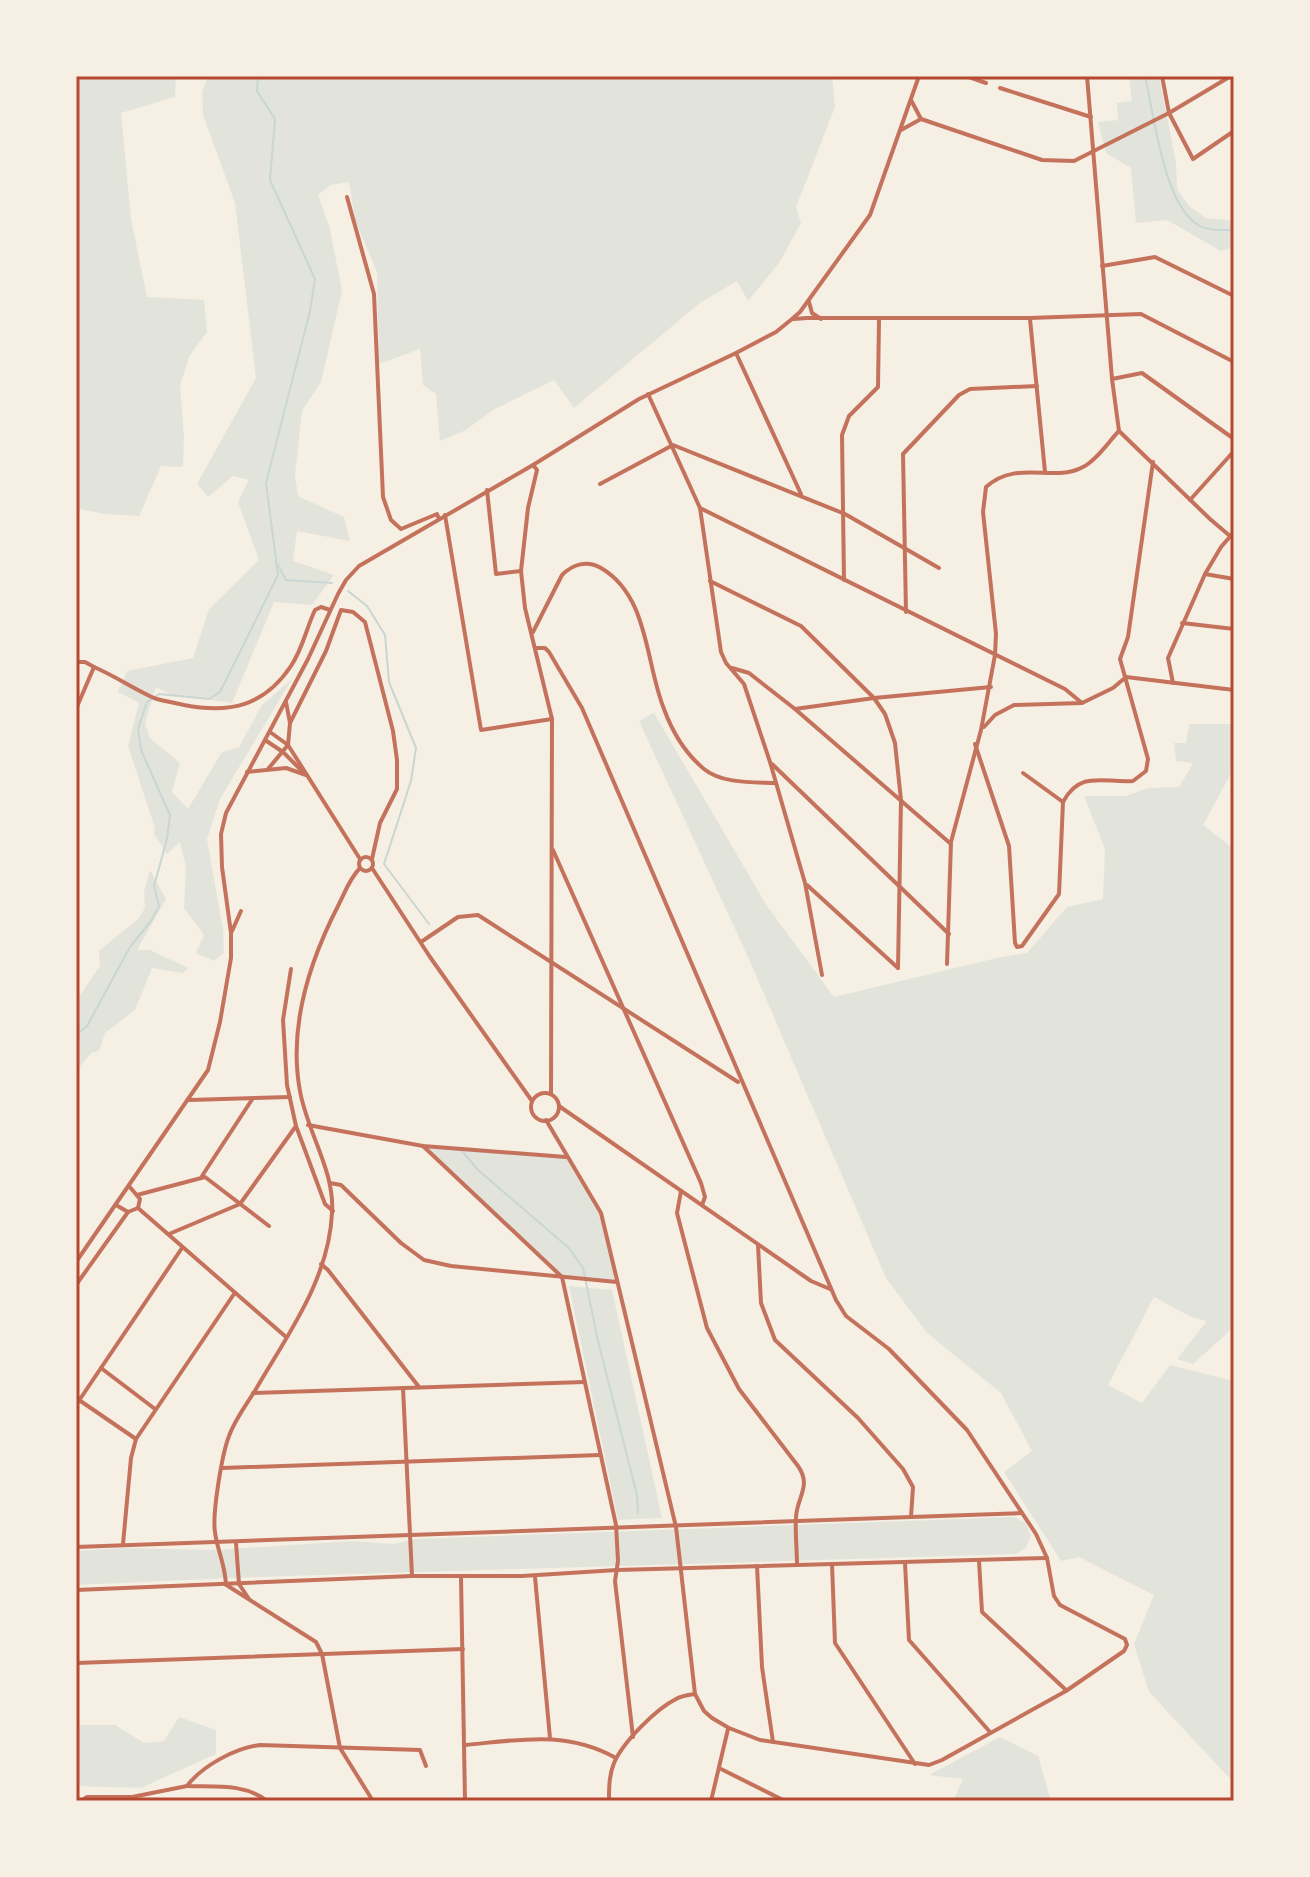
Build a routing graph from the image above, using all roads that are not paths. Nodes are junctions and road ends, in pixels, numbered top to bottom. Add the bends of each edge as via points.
1 (919, 76) edge
2 (966, 76) edge
3 (1087, 76) edge
4 (1162, 76) edge
5 (1231, 76) edge
6 (986, 83) dead end
7 (1000, 88) dead end
8 (911, 100) junction
9 (1169, 113) junction
10 (1091, 117) junction
11 (921, 119) junction
12 (901, 130) junction
13 (1234, 131) edge
14 (1094, 152) junction
15 (347, 197) dead end
16 (1102, 266) junction
17 (1234, 296) edge
18 (809, 300) junction
19 (1107, 316) junction
20 (1030, 318) junction
21 (792, 319) junction
22 (821, 319) junction
23 (879, 320) junction
24 (736, 353) junction
25 (1234, 362) edge
26 (1112, 379) junction
27 (1037, 386) junction
28 (648, 394) junction
29 (1119, 431) junction
30 (1234, 439) edge
31 (673, 445) junction
32 (1234, 451) edge
33 (1153, 462) junction
34 (533, 465) junction
35 (1045, 472) junction
36 (600, 484) dead end
37 (487, 490) junction
38 (802, 496) junction
39 (1190, 500) junction
40 (700, 508) junction
41 (845, 514) junction
42 (445, 515) junction
43 (439, 519) junction
44 (1233, 533) edge
45 (904, 548) junction
46 (939, 568) dead end
47 (521, 571) junction
48 (1205, 574) junction
49 (1234, 579) edge
50 (844, 580) junction
51 (710, 581) junction
52 (330, 610) junction
53 (906, 612) junction
54 (1182, 623) junction
55 (1234, 629) edge
56 (533, 632) junction
57 (537, 648) junction
58 (995, 655) junction
59 (76, 662) edge
60 (94, 667) junction
61 (729, 667) junction
62 (1126, 677) junction
63 (1173, 683) junction
64 (991, 687) junction
65 (1234, 690) edge
66 (874, 698) junction
67 (286, 702) junction
68 (1082, 703) junction
69 (76, 709) edge
70 (795, 709) junction
71 (552, 719) junction
72 (290, 723) junction
73 (981, 730) junction
74 (269, 731) junction
75 (265, 740) junction
76 (975, 744) junction
77 (288, 745) junction
78 (283, 752) junction
79 (770, 762) junction
80 (268, 769) junction
81 (247, 772) junction
82 (1023, 773) dead end
83 (306, 775) junction
84 (775, 783) junction
85 (901, 800) junction
86 (1063, 802) junction
87 (951, 844) junction
88 (552, 847) junction
89 (360, 859) junction
90 (372, 859) junction
91 (360, 868) junction
92 (372, 868) junction
93 (805, 883) junction
94 (898, 887) junction
95 (241, 911) dead end
96 (231, 933) junction
97 (949, 934) junction
98 (421, 942) junction
99 (553, 963) junction
100 (947, 964) dead end
101 (291, 969) dead end
102 (822, 975) dead end
103 (626, 1010) junction
104 (741, 1083) junction
105 (551, 1093) junction
106 (290, 1097) junction
107 (253, 1098) junction
108 (190, 1100) junction
109 (532, 1101) junction
110 (559, 1106) junction
111 (546, 1120) junction
112 (308, 1125) junction
113 (296, 1126) junction
114 (423, 1146) junction
115 (566, 1157) junction
116 (200, 1178) junction
117 (330, 1183) junction
118 (129, 1186) junction
119 (681, 1191) junction
120 (137, 1195) junction
121 (240, 1204) junction
122 (116, 1205) junction
123 (702, 1205) junction
124 (138, 1208) junction
125 (333, 1211) junction
126 (128, 1212) junction
127 (269, 1226) dead end
128 (168, 1234) junction
129 (758, 1245) junction
130 (182, 1247) junction
131 (76, 1262) edge
132 (321, 1264) junction
133 (562, 1277) junction
134 (617, 1283) junction
135 (76, 1285) edge
136 (830, 1289) junction
137 (234, 1294) junction
138 (286, 1337) junction
139 (101, 1368) junction
140 (585, 1382) junction
141 (419, 1387) junction
142 (403, 1388) junction
143 (253, 1393) junction
144 (78, 1402) edge
145 (155, 1409) junction
146 (136, 1439) junction
147 (600, 1455) junction
148 (407, 1462) junction
149 (222, 1468) junction
150 (1022, 1513) junction
151 (911, 1517) junction
152 (796, 1521) junction
153 (676, 1527) junction
154 (615, 1529) junction
155 (411, 1535) junction
156 (218, 1543) junction
157 (236, 1543) junction
158 (123, 1544) junction
159 (76, 1547) edge
160 (1047, 1558) junction
161 (979, 1561) junction
162 (905, 1563) junction
163 (832, 1564) junction
164 (797, 1565) junction
165 (757, 1566) junction
166 (682, 1568) junction
167 (617, 1570) junction
168 (412, 1576) junction
169 (535, 1576) junction
170 (461, 1577) junction
171 (239, 1584) junction
172 (226, 1585) junction
173 (76, 1590) edge
174 (251, 1601) junction
175 (463, 1649) junction
176 (322, 1654) junction
177 (76, 1663) edge
178 (1066, 1691) junction
179 (695, 1694) junction
180 (729, 1728) junction
181 (990, 1732) junction
182 (633, 1737) junction
183 (550, 1738) junction
184 (773, 1742) junction
185 (465, 1745) junction
186 (340, 1748) junction
187 (616, 1758) junction
188 (915, 1764) junction
189 (426, 1766) dead end
190 (721, 1769) junction
191 (187, 1786) junction
192 (81, 1801) edge
193 (267, 1801) edge
194 (373, 1801) edge
195 (465, 1801) edge
196 (609, 1801) edge
197 (711, 1801) edge
198 (785, 1801) edge

1 - 8 street
2 - 6 street
3 - 10 street
4 - 9 street
5 - 9 street
7 - 10 street
8 - 11 street
8 - 12 street
9 - 13 street via 1193,159
9 - 14 street
10 - 14 street
11 - 12 street
11 - 14 street via 1042,160 1074,161
12 - 18 street via 870,215
14 - 16 street
15 - 43 street via 374,294 383,497 391,520 401,529 437,514
16 - 17 street via 1155,257
16 - 19 street
18 - 21 street
18 - 22 street via 811,311
19 - 20 street
19 - 25 street via 1141,314
19 - 26 street
20 - 23 street
20 - 27 street
21 - 22 street
21 - 24 street
22 - 23 street
23 - 41 street via 878,387 849,416 842,435
24 - 28 street
24 - 38 street
26 - 29 street
26 - 30 street via 1142,373
27 - 35 street
27 - 45 street via 970,389 903,454
28 - 31 street
28 - 34 street
29 - 33 street
29 - 35 street via 1084,467
31 - 36 street
31 - 38 street
31 - 40 street
32 - 39 street
33 - 39 street
33 - 62 street via 1128,637 1120,659
34 - 37 street
34 - 47 street via 537,470
35 - 58 street via 1011,473 986,487 983,512
37 - 42 street
37 - 47 street via 496,574
38 - 41 street
39 - 44 street
40 - 50 street
40 - 51 street
41 - 45 street
41 - 50 street
42 - 43 street
42 - 71 street via 481,730
43 - 52 street via 359,566
44 - 48 street
45 - 46 street
45 - 53 street
47 - 56 street
48 - 49 street
48 - 54 street
50 - 53 street
51 - 61 street via 721,652
51 - 66 street via 801,626
52 - 60 street via 315,610 299,652 271,689 225,710 155,698
52 - 67 street
53 - 58 street
54 - 55 street
54 - 63 street via 1168,658
56 - 57 street
56 - 84 street via 568,569 588,563 602,569 635,605 664,710 684,748 707,772 736,781
57 - 71 street
57 - 104 street via 549,652 582,708
58 - 64 street
58 - 68 street via 1065,689
59 - 60 street
60 - 69 street
61 - 70 street via 749,673
61 - 79 street via 744,684
62 - 63 street
62 - 68 street
62 - 86 street via 1148,759 1146,771 1133,781 1087,779
63 - 65 street
64 - 66 street
64 - 73 street
66 - 70 street
66 - 85 street via 895,743
67 - 72 street
67 - 74 street
68 - 73 street via 1014,705
70 - 85 street
71 - 88 street
72 - 77 street
72 - 90 street via 341,610 353,612 365,622 397,760 397,789 380,823
73 - 76 street
74 - 75 street
74 - 77 street
75 - 78 street
75 - 81 street
76 - 86 street via 1009,846 1017,947 1059,894
76 - 87 street
77 - 78 street
77 - 83 street
78 - 80 street
78 - 83 street
79 - 84 street
79 - 94 street
80 - 81 street
80 - 83 street
81 - 96 street via 221,834
82 - 86 street
83 - 89 street
84 - 93 street
85 - 87 street
85 - 94 street
87 - 97 street
88 - 99 street
88 - 103 street
89 - 90 street
89 - 91 street
90 - 92 street
91 - 92 street
91 - 112 street via 331,920 309,977 298,1028 296,1058
92 - 98 street
93 - 94 street via 898,968
93 - 102 street
94 - 97 street
95 - 96 street
96 - 108 street via 213,1057
97 - 100 street
98 - 99 street via 458,917 478,915
98 - 109 street
99 - 103 street
99 - 105 street
101 - 106 street via 283,1020
103 - 104 street
103 - 123 street via 704,1191
104 - 136 street
105 - 109 street
105 - 110 street
106 - 107 street
106 - 113 street
107 - 108 street
107 - 116 street
108 - 118 street
109 - 111 street via 533,1114
110 - 111 street
110 - 119 street
111 - 115 street
112 - 114 street
112 - 117 street
113 - 121 street
113 - 125 street via 325,1204
114 - 115 street
114 - 133 street
115 - 134 street via 601,1213
116 - 120 street
116 - 121 street
117 - 125 street
117 - 133 street via 341,1185 424,1260
118 - 120 street
118 - 122 street
119 - 123 street
119 - 152 street via 677,1213 707,1328 739,1389 803,1473 805,1489
120 - 124 street
121 - 127 street
121 - 128 street
122 - 126 street
122 - 131 street
123 - 129 street
124 - 126 street
124 - 128 street
125 - 132 street
126 - 135 street
128 - 130 street
129 - 136 street
129 - 151 street via 761,1303 775,1340 903,1469 913,1487
130 - 137 street
130 - 139 street
132 - 138 street
132 - 141 street
133 - 134 street
133 - 140 street
134 - 153 street
136 - 150 street via 846,1316 889,1349 967,1430
137 - 138 street
137 - 145 street
138 - 143 street
139 - 144 street
139 - 145 street
140 - 141 street
140 - 147 street
141 - 142 street
142 - 143 street
142 - 148 street
143 - 149 street via 228,1439
144 - 146 street
145 - 146 street
146 - 158 street
147 - 148 street
147 - 154 street
148 - 149 street
148 - 155 street
149 - 156 street via 214,1530
150 - 151 street
150 - 160 street
151 - 152 street
152 - 153 street
152 - 164 street
153 - 154 street
153 - 166 street
154 - 155 street
154 - 167 street
155 - 157 street
155 - 168 street
156 - 157 street
156 - 158 street
156 - 172 street
157 - 171 street
158 - 159 street
160 - 161 street
160 - 178 street via 1060,1605 1125,1639 1127,1645
161 - 162 street
161 - 178 street via 982,1612
162 - 163 street
162 - 181 street via 909,1640
163 - 164 street
163 - 188 street via 835,1643
164 - 165 street
165 - 166 street
165 - 184 street via 762,1667
166 - 167 street
166 - 179 street
167 - 169 street
167 - 182 street
168 - 170 street
168 - 171 street
169 - 170 street
169 - 183 street
170 - 175 street
171 - 172 street
171 - 174 street
172 - 173 street
172 - 174 street
174 - 176 street via 310,1636
175 - 176 street
175 - 185 street
176 - 177 street
176 - 186 street
178 - 181 street
179 - 180 street via 704,1711
179 - 182 street via 676,1699
180 - 184 street
180 - 190 street
181 - 188 street via 942,1760
182 - 187 street
183 - 185 street
183 - 187 street
184 - 188 street
185 - 195 street
186 - 189 street via 420,1750
186 - 191 street via 247,1746 194,1776
186 - 194 street
187 - 196 street
190 - 197 street
190 - 198 street
191 - 192 street
191 - 193 street via 242,1788

